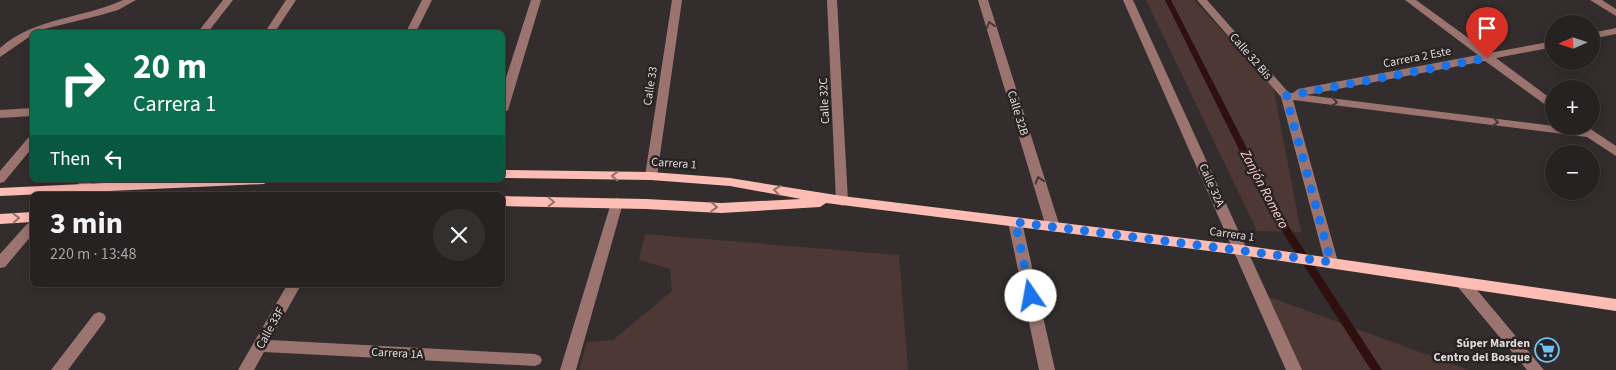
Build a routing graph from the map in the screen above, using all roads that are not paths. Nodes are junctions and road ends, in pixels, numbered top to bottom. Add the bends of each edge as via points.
1 (131, 0) edge
2 (228, 0) edge
3 (291, 0) edge
4 (426, 0) edge
5 (536, 0) edge
6 (677, 0) edge
7 (832, 0) edge
8 (983, 0) edge
9 (1128, 0) edge
10 (1202, 0) edge
11 (1410, 0) edge
12 (1596, 0) edge
13 (1616, 13) edge
14 (34, 30) edge
15 (205, 30) edge
16 (271, 30) edge
17 (412, 30) edge
18 (1616, 31) edge
19 (30, 32) edge
20 (1600, 34) edge
21 (1545, 46) edge
22 (0, 54) edge
23 (1487, 58) junction
24 (1286, 96) junction
25 (505, 100) edge
26 (1545, 100) edge
27 (30, 112) edge
28 (0, 114) edge
29 (1545, 128) edge
30 (1592, 135) edge
31 (30, 144) edge
32 (1616, 152) edge
33 (505, 174) edge
34 (650, 176) junction
35 (0, 179) edge
36 (172, 182) edge
37 (85, 184) edge
38 (0, 192) edge
39 (505, 201) edge
40 (842, 201) junction
41 (617, 203) junction
42 (30, 217) edge
43 (0, 219) edge
44 (1015, 222) junction
45 (1053, 226) junction
46 (30, 229) edge
47 (1243, 250) junction
48 (1329, 262) junction
49 (0, 263) edge
50 (1462, 282) junction
51 (293, 287) edge
52 (1616, 305) edge
53 (99, 318) dead end
54 (260, 346) junction
55 (535, 360) dead end
56 (59, 370) edge
57 (246, 370) edge
58 (568, 370) edge
59 (1047, 370) edge
60 (1294, 370) edge
61 (1536, 370) edge

1 - 14 street via 112,9
2 - 15 street
3 - 16 street
4 - 17 street
5 - 25 street
6 - 34 street, Calle 33
7 - 40 street, Calle 32C
45 -> 8 street, Calle 32B
9 - 47 street, Calle 32A
10 - 24 street, Calle 32 Bis
11 - 23 street
12 - 13 street
18 - 20 street
19 - 22 street
21 - 23 street, Carrera 2 Este
23 - 24 street, Carrera 2 Este
23 - 26 street
24 -> 29 street
24 - 48 street, Calle 32 Bis
27 - 28 street
30 - 32 street
31 - 35 street
34 -> 33 main road, Carrera 1
40 -> 34 main road, Carrera 1 via 730,182
36 - 37 main road
37 - 38 main road
39 -> 41 main road, Carrera 1
41 -> 40 main road, Carrera 1 via 721,208
40 - 44 main road, Carrera 1
41 - 58 street
43 -> 42 main road
44 - 45 main road, Carrera 1
44 - 59 street
45 - 47 main road, Carrera 1
46 - 49 street
47 - 48 main road, Carrera 1
47 - 60 street, Calle 32A
48 - 50 main road, Carrera 1
50 - 52 main road, Carrera 1
50 - 61 street
51 - 54 street, Calle 33F
53 - 56 street
54 - 55 street, Carrera 1A
54 - 57 street, Calle 33F

